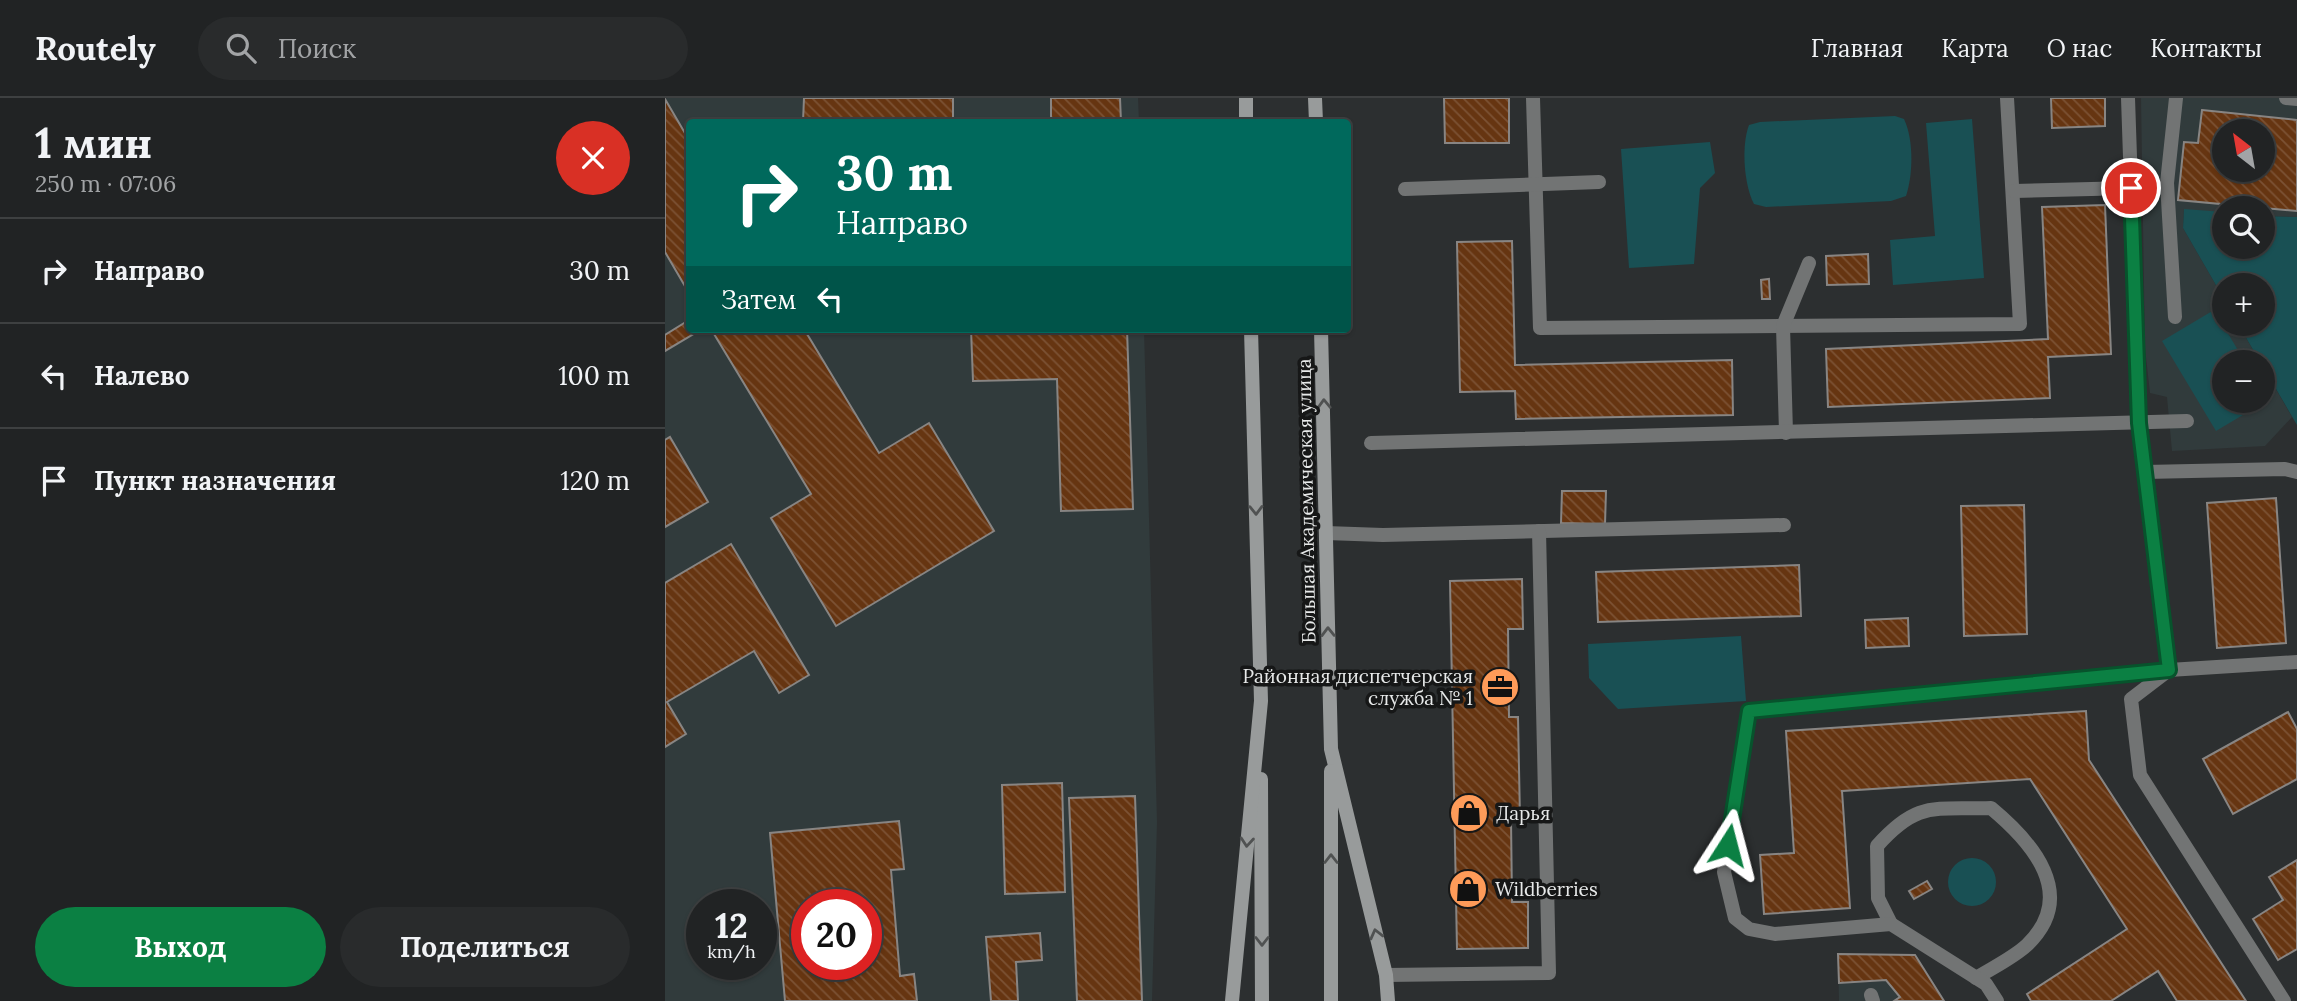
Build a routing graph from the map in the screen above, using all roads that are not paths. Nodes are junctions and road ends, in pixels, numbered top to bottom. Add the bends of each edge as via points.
1 (1245, 98) edge
2 (1315, 98) edge
3 (1533, 98) edge
4 (2007, 98) edge
5 (2128, 98) edge
6 (2176, 98) edge
7 (2286, 98) edge
8 (2297, 99) edge
9 (1246, 119) edge
10 (1316, 119) edge
11 (1599, 182) dead end
12 (1535, 185) junction
13 (2131, 188) junction
14 (1405, 189) dead end
15 (2014, 191) junction
16 (1809, 263) dead end
17 (2175, 317) dead end
18 (1783, 326) junction
19 (1251, 333) edge
20 (1321, 333) edge
21 (2187, 421) dead end
22 (2139, 423) junction
23 (1786, 433) junction
24 (1371, 443) dead end
25 (2145, 472) junction
26 (2297, 472) edge
27 (1784, 524) dead end
28 (1539, 531) junction
29 (1326, 533) junction
30 (2297, 662) edge
31 (2169, 670) junction
32 (1261, 701) junction
33 (1331, 749) junction
34 (1891, 924) junction
35 (1386, 975) junction
36 (1976, 978) junction
37 (1232, 1001) edge
38 (1262, 1001) edge
39 (1331, 1001) edge
40 (1388, 1001) edge
41 (1997, 1001) edge
42 (2284, 1001) edge

1 - 9 main road
2 - 10 main road
3 - 12 lane
4 - 15 lane
5 - 13 lane
6 - 17 lane
7 - 8 lane
11 - 12 lane
12 - 14 lane
12 - 18 lane via 1541,328
13 - 15 lane
13 - 22 lane
15 - 18 lane via 2020,324
16 - 18 lane
18 - 23 lane
19 -> 32 main road
29 -> 20 main road, Большая Академическая улица
21 - 22 lane
22 - 23 lane
22 - 25 lane
23 - 24 lane
25 - 26 lane
25 - 31 lane
27 - 28 lane
28 - 29 lane
28 - 35 lane via 1549,973
33 -> 29 main road, Большая Академическая улица
30 - 31 lane
31 - 34 lane via 1749,711 1724,872 1735,918 1749,929 1775,934
31 - 42 lane via 2131,699 2140,775
32 -> 37 main road
32 -> 38 main road
35 -> 33 main road, Большая Академическая улица
39 -> 33 main road
34 - 36 lane
34 - 36 lane via 1878,898 1877,846 1898,822 1925,809 1991,808 2022,833 2046,868 2049,900 2041,926 2026,945
35 - 40 main road, Большая Академическая улица
36 - 41 lane

